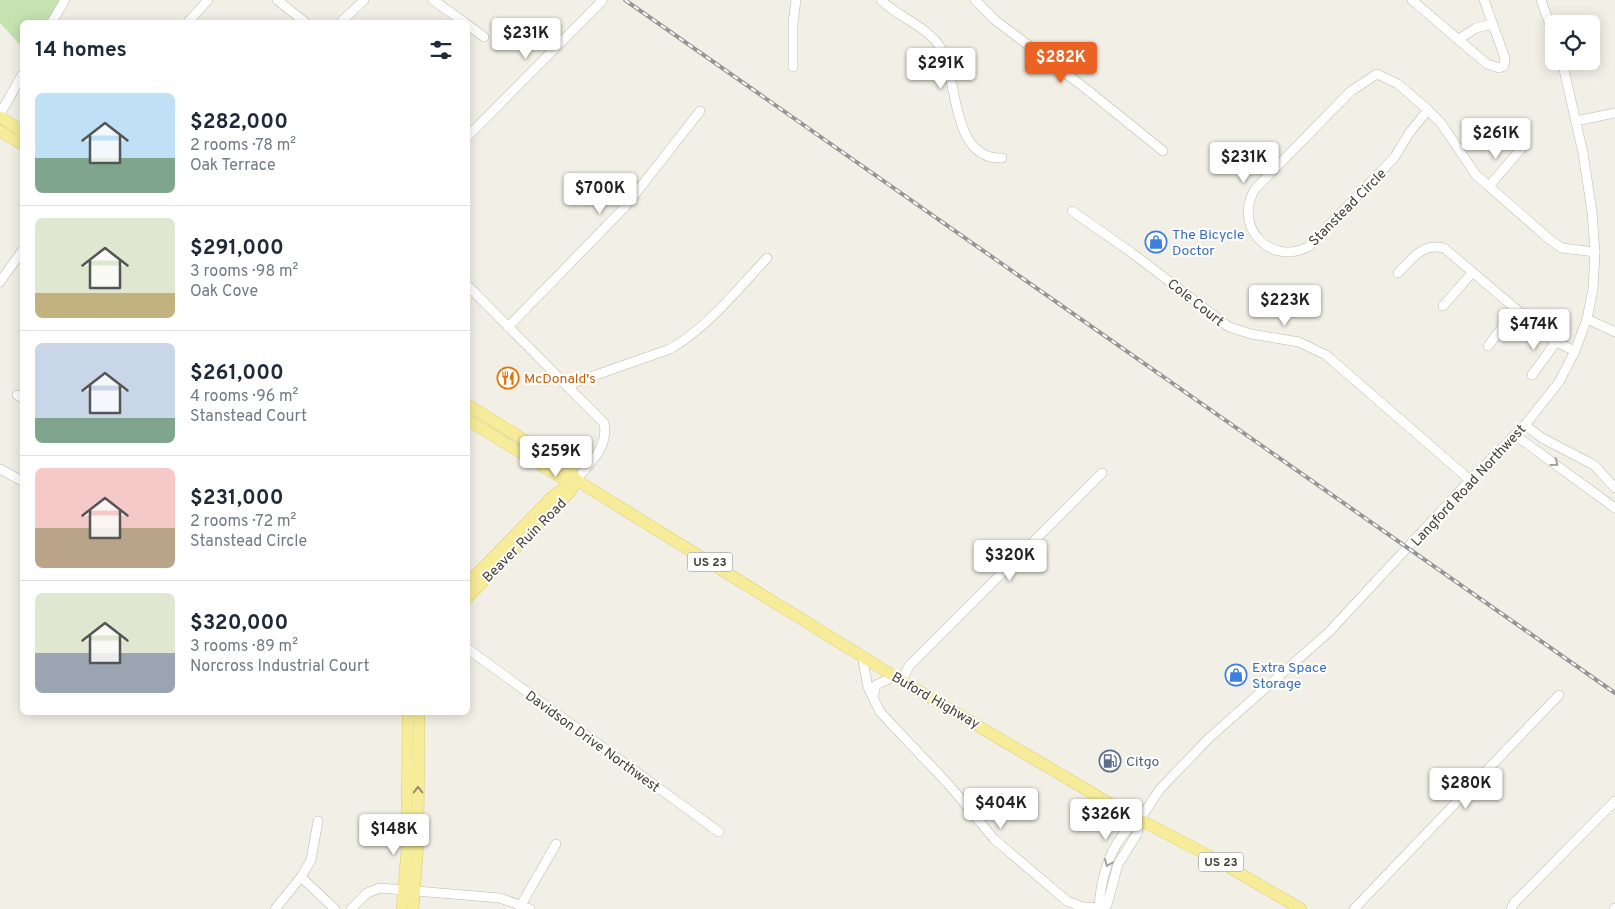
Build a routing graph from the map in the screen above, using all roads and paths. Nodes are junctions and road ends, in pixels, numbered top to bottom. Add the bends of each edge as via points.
1 (64, 0) edge
2 (208, 0) edge
3 (277, 0) edge
4 (364, 0) edge
5 (433, 0) edge
6 (796, 0) edge
7 (881, 0) edge
8 (975, 0) edge
9 (1412, 0) edge
10 (1484, 0) edge
11 (1542, 0) edge
12 (601, 1) edge
13 (1547, 15) edge
14 (54, 19) edge
15 (190, 20) edge
16 (302, 20) edge
17 (343, 20) edge
18 (461, 20) edge
19 (1493, 24) junction
20 (470, 26) edge
21 (484, 36) dead end
22 (1459, 39) junction
23 (793, 67) dead end
24 (1564, 70) edge
25 (20, 79) edge
26 (1428, 110) junction
27 (700, 111) dead end
28 (1615, 113) edge
29 (0, 116) edge
30 (1576, 121) junction
31 (20, 130) edge
32 (0, 131) edge
33 (470, 134) edge
34 (20, 143) edge
35 (1521, 149) dead end
36 (1163, 152) dead end
37 (1002, 158) dead end
38 (1489, 186) junction
39 (1072, 211) dead end
40 (1595, 252) junction
41 (20, 255) edge
42 (766, 258) dead end
43 (1472, 272) junction
44 (1398, 273) dead end
45 (0, 282) edge
46 (470, 288) edge
47 (1443, 306) dead end
48 (1516, 309) junction
49 (1587, 319) junction
50 (508, 326) junction
51 (1615, 332) edge
52 (1556, 342) junction
53 (1488, 346) dead end
54 (1574, 351) junction
55 (1532, 374) dead end
56 (568, 387) junction
57 (470, 406) edge
58 (470, 421) edge
59 (1525, 425) junction
60 (1515, 435) junction
61 (538, 465) junction
62 (0, 469) edge
63 (1102, 473) dead end
64 (20, 480) edge
65 (576, 480) junction
66 (1470, 480) junction
67 (1615, 488) edge
68 (552, 498) junction
69 (1615, 508) edge
70 (470, 580) edge
71 (470, 595) edge
72 (470, 650) edge
73 (862, 656) junction
74 (899, 679) junction
75 (1559, 695) dead end
76 (873, 696) junction
77 (410, 715) edge
78 (1615, 801) edge
79 (1140, 819) junction
80 (318, 821) dead end
81 (719, 832) dead end
82 (556, 844) dead end
83 (301, 877) junction
84 (1101, 883) junction
85 (410, 891) junction
86 (525, 907) edge
87 (1082, 907) junction
88 (275, 909) edge
89 (335, 909) edge
90 (351, 909) edge
91 (402, 909) edge
92 (413, 909) edge
93 (1103, 909) edge
94 (1301, 909) edge
95 (1354, 909) edge
96 (1511, 909) edge

1 - 14 street
2 - 15 street
3 - 16 street
4 - 17 street
5 - 18 street
6 - 23 street
7 - 37 street via 908,17 940,46 949,65 956,110 969,139 982,154
8 - 36 street
9 - 22 street
10 - 19 street
11 - 13 street
12 - 33 street
19 - 22 street via 1476,28
19 - 22 street via 1505,58 1504,66 1498,68 1487,64
20 - 21 street
24 - 30 street, Langford Road Northwest
25 - 29 street
26 - 26 street, Stanstead Circle via 1398,84 1377,74 1356,87 1255,188 1247,209 1248,222 1254,233 1270,249 1284,253 1308,247 1394,158
26 - 38 street, Stanstead Circle via 1441,123 1476,176
27 - 50 street via 625,207
28 - 30 street
29 - 31 main road
30 - 40 street, Langford Road Northwest via 1591,203
32 - 34 main road
35 - 38 street
38 - 40 street, Stanstead Circle via 1562,248
39 - 66 street, Cole Court via 1229,327 1299,342 1326,355
40 - 49 street, Langford Road Northwest
41 - 45 street
42 - 56 street via 712,316 680,343
43 - 44 street via 1444,248 1433,246 1421,250
43 - 47 street
43 - 48 street
46 - 50 street
48 - 52 street
48 - 53 street
49 - 51 street
49 - 54 street, Langford Road Northwest
50 - 56 street
52 - 54 street
52 - 55 street
54 - 59 street, Langford Road Northwest via 1559,382
56 - 65 street via 600,417 606,432 604,444
57 - 65 main road, Buford Highway / US 23 via 568,467
58 - 61 main road, Buford Highway / US 23
59 - 60 street, Langford Road Northwest
59 - 67 street via 1594,466
60 - 66 street, Langford Road Northwest
60 -> 69 street
61 - 65 main road, Buford Highway / US 23 via 563,479
61 - 68 main road via 551,476 555,492
62 - 64 street
63 - 74 street
65 - 68 main road, Beaver Ruin Road
65 - 71 main road, Beaver Ruin Road via 570,492
65 - 73 main road, Buford Highway / US 23
66 - 79 street, Langford Road Northwest via 1329,632 1202,744 1160,789
68 - 70 main road, Beaver Ruin Road
72 - 81 street, Davidson Drive Northwest
73 - 74 main road, Buford Highway / US 23
73 - 76 street via 868,688
74 - 76 street via 876,684
74 - 79 main road, Buford Highway / US 23
75 - 95 street
76 - 87 street via 880,712 950,786 994,839 1060,895
77 - 85 main road via 418,844
78 - 96 street
79 -> 84 street, Langford Road Northwest via 1125,829
79 - 93 street, Langford Road Northwest via 1137,834 1118,864 1107,905
79 - 94 main road, Buford Highway / US 23
80 - 83 street via 311,860
82 - 86 street
83 - 88 street
83 - 89 street
84 - 87 street via 1092,901
84 - 93 street, Langford Road Northwest via 1099,905
85 - 86 street via 500,898
85 - 90 street via 380,888 367,893
85 - 91 main road
85 - 92 main road
87 - 93 street

